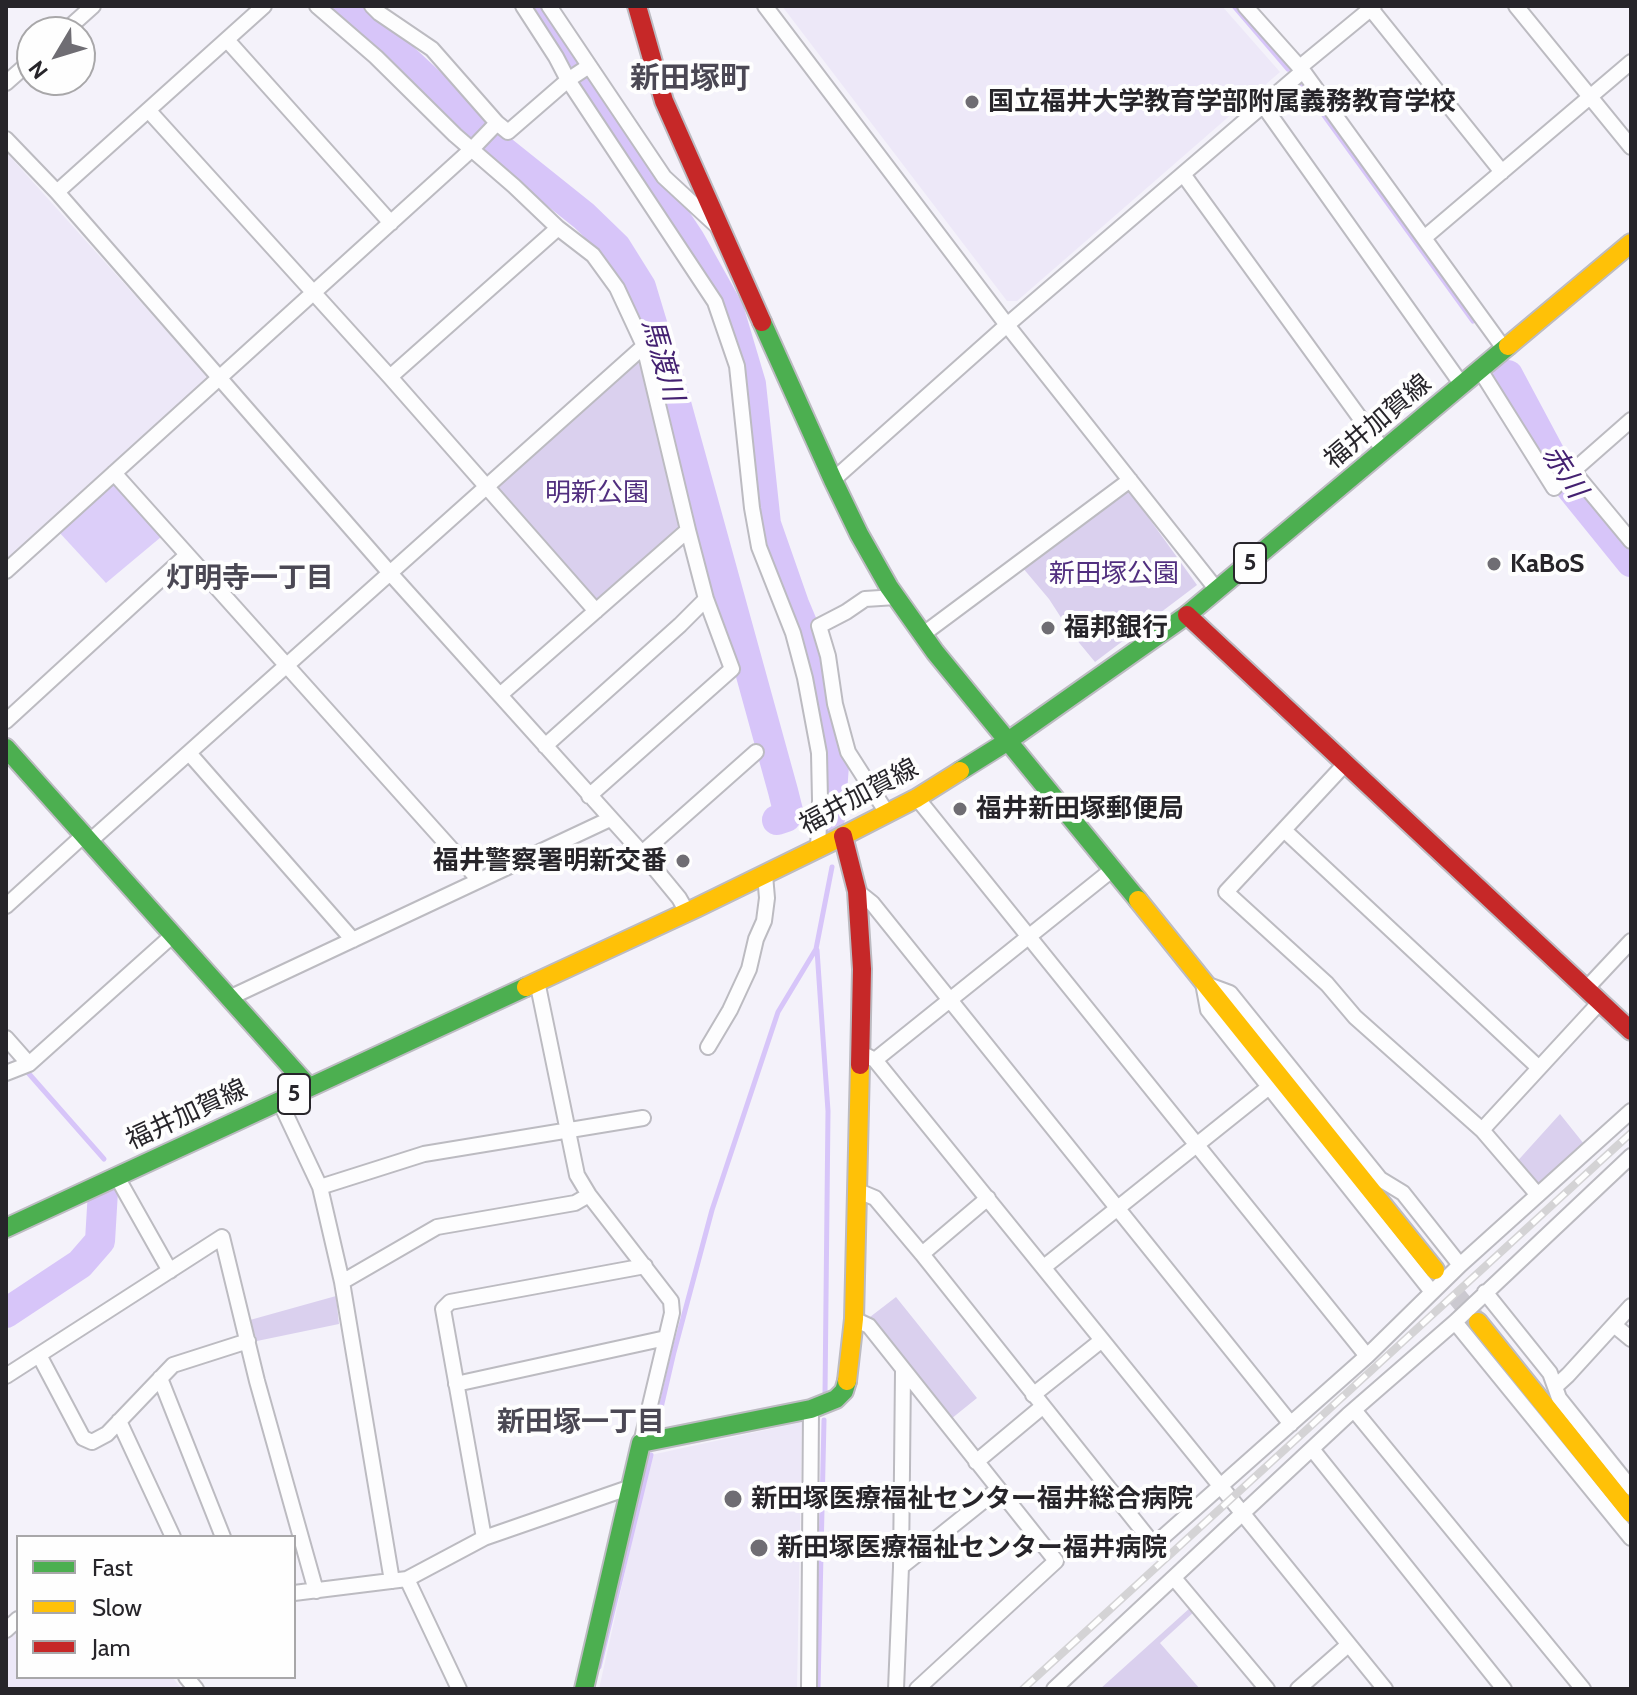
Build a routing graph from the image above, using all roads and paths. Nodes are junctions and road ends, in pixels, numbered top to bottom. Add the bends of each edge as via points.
1 (264, 6) edge
2 (317, 6) edge
3 (372, 6) edge
4 (523, 6) edge
5 (549, 6) edge
6 (637, 6) edge
7 (765, 6) edge
8 (1245, 6) edge
9 (1516, 6) edge
10 (1372, 7) edge
11 (227, 40) junction
12 (1631, 62) edge
13 (589, 66) junction
14 (1302, 69) junction
15 (568, 80) junction
16 (1590, 97) junction
17 (1263, 105) junction
18 (149, 111) junction
19 (497, 123) junction
20 (6, 139) edge
21 (1631, 147) edge
22 (472, 149) junction
23 (1502, 172) junction
24 (1183, 174) junction
25 (57, 192) junction
26 (391, 223) junction
27 (558, 228) junction
28 (721, 229) junction
29 (1424, 238) junction
30 (1631, 243) edge
31 (313, 293) junction
32 (1007, 325) junction
33 (644, 346) junction
34 (1505, 350) junction
35 (1480, 370) junction
36 (390, 377) junction
37 (219, 378) junction
38 (1462, 385) junction
39 (1631, 420) edge
40 (1384, 451) junction
41 (1573, 471) junction
42 (114, 473) junction
43 (833, 480) junction
44 (1130, 480) junction
45 (486, 487) junction
46 (688, 530) junction
47 (1631, 541) edge
48 (187, 555) junction
49 (6, 571) edge
50 (390, 573) junction
51 (1217, 590) junction
52 (896, 597) junction
53 (706, 599) junction
54 (596, 611) junction
55 (1187, 615) junction
56 (922, 635) junction
57 (286, 666) junction
58 (500, 695) junction
59 (6, 721) edge
60 (1008, 741) junction
61 (545, 746) junction
62 (6, 748) edge
63 (756, 752) dead end
64 (189, 753) junction
65 (1345, 764) junction
66 (589, 796) junction
67 (917, 798) junction
68 (887, 813) junction
69 (610, 819) junction
70 (1284, 830) junction
71 (87, 838) junction
72 (830, 842) junction
73 (642, 853) junction
74 (1113, 869) junction
75 (765, 875) junction
76 (479, 880) junction
77 (857, 891) junction
78 (6, 906) edge
79 (681, 915) junction
80 (173, 935) junction
81 (1029, 935) junction
82 (353, 940) junction
83 (1631, 941) edge
84 (537, 981) junction
85 (1203, 983) junction
86 (1593, 996) junction
87 (229, 998) junction
88 (950, 1000) junction
89 (1631, 1031) edge
90 (6, 1038) edge
91 (708, 1047) dead end
92 (868, 1056) junction
93 (29, 1064) junction
94 (1539, 1068) junction
95 (6, 1073) edge
96 (309, 1087) junction
97 (1269, 1087) junction
98 (279, 1100) junction
99 (1631, 1111) edge
100 (643, 1118) dead end
101 (568, 1130) junction
102 (1482, 1130) junction
103 (1197, 1145) junction
104 (1631, 1156) edge
105 (117, 1177) junction
106 (320, 1187) junction
107 (856, 1190) junction
108 (1537, 1194) junction
109 (589, 1195) junction
110 (988, 1198) junction
111 (1117, 1208) junction
112 (6, 1228) edge
113 (922, 1254) junction
114 (1460, 1265) junction
115 (645, 1266) junction
116 (1044, 1267) junction
117 (1435, 1270) tunnel mouth
118 (170, 1271) junction
119 (342, 1282) junction
120 (1432, 1292) junction
121 (1485, 1292) junction
122 (1631, 1306) edge
123 (854, 1319) junction
124 (1455, 1322) junction
125 (1478, 1322) tunnel mouth
126 (1614, 1325) junction
127 (666, 1338) junction
128 (1631, 1339) edge
129 (1102, 1340) junction
130 (248, 1341) junction
131 (39, 1355) junction
132 (1367, 1356) junction
133 (903, 1371) junction
134 (6, 1376) edge
135 (160, 1378) junction
136 (456, 1384) junction
137 (1556, 1386) junction
138 (1038, 1401) junction
139 (811, 1409) junction
140 (1354, 1410) junction
141 (119, 1421) junction
142 (1291, 1424) junction
143 (641, 1443) junction
144 (1312, 1449) junction
145 (976, 1462) junction
146 (1220, 1486) junction
147 (631, 1487) junction
148 (1631, 1488) edge
149 (997, 1490) junction
150 (1631, 1513) edge
151 (1243, 1514) junction
152 (172, 1535) edge
153 (222, 1535) edge
154 (484, 1538) junction
155 (1631, 1538) edge
156 (901, 1567) junction
157 (1174, 1578) junction
158 (400, 1580) junction
159 (316, 1591) junction
160 (296, 1593) edge
161 (1348, 1645) junction
162 (459, 1689) edge
163 (584, 1689) edge
164 (809, 1689) edge
165 (896, 1689) edge
166 (917, 1689) edge
167 (1054, 1689) edge
168 (1267, 1689) edge
169 (1298, 1689) edge
170 (1385, 1689) edge
171 (1504, 1689) edge
172 (1583, 1689) edge

1 - 11 street
2 - 22 street
3 - 19 street via 432,49
4 - 15 street
5 - 13 street
6 - 28 street via 664,101
7 - 32 street
8 - 14 street
9 - 16 street
10 - 14 street
10 - 23 street
11 - 18 street
11 - 26 street
12 - 16 street
13 - 15 street
13 - 28 street via 664,177
14 - 17 street
14 - 29 street
15 - 19 street via 508,132
15 - 72 street via 715,302 737,366 759,547 805,678
16 - 21 street
16 - 23 street
17 - 24 street
17 - 38 street
18 - 25 street
18 - 31 street
19 - 22 street
20 - 25 street
22 - 26 street
22 - 27 street
23 - 29 street
24 - 32 street
24 - 40 street
25 - 37 street
26 - 31 street
27 - 33 street via 607,273
27 - 36 street
28 - 43 street
29 - 34 street
30 - 34 street, 福井加賀線 / 5
31 - 36 street
31 - 37 street
32 - 43 street
32 - 44 street
33 - 45 street
33 - 46 street
34 - 35 street, 福井加賀線 / 5
35 - 38 street, 福井加賀線 / 5
35 - 41 street via 1554,488
36 - 45 street
37 - 42 street
37 - 50 street
38 - 40 street, 福井加賀線 / 5
39 - 41 street
40 - 51 street, 福井加賀線 / 5
41 - 47 street
42 - 48 street
42 - 49 street
43 - 52 street
44 - 51 street
44 - 56 street
45 - 50 street
45 - 54 street
46 - 53 street
46 - 54 street
48 - 57 street
48 - 59 street
50 - 57 street
50 - 58 street
51 - 55 street, 福井加賀線 / 5
52 - 56 street
52 - 68 street via 865,599 819,626 848,752
53 - 61 street
53 - 66 street via 732,669
54 - 58 street
55 - 60 street, 福井加賀線 / 5
55 - 65 street
56 - 60 street
57 - 64 street
57 - 76 street
58 - 61 street
60 - 67 street, 福井加賀線 / 5
60 - 74 street
61 - 66 street
62 - 71 street
63 - 73 street
64 - 71 street
64 - 82 street
65 - 70 street
65 - 86 street
66 - 69 street
67 - 68 street, 福井加賀線 / 5
67 - 81 street
68 - 72 street, 福井加賀線 / 5
69 - 73 street
69 - 76 street
70 - 94 street
70 - 102 street via 1226,892
71 - 78 street
71 - 80 street
72 - 75 street, 福井加賀線 / 5
72 - 77 street
73 - 79 street via 679,898
74 - 81 street
74 - 85 street
75 - 79 street, 福井加賀線 / 5
75 - 91 street via 764,921 749,969
76 - 82 street
77 - 88 street
77 - 92 street
79 - 84 street, 福井加賀線 / 5
80 - 87 street
80 - 93 street
81 - 88 street
81 - 103 street
82 - 87 street
83 - 86 street
84 - 96 street, 福井加賀線 / 5
84 - 101 street
85 - 97 street via 1208,1010
85 - 114 street via 1230,993 1380,1179 1403,1193
85 - 117 street
86 - 89 street
86 - 94 street
87 - 96 street
88 - 92 street
88 - 111 street
90 - 93 street
92 - 107 street
92 - 110 street
93 - 95 street
94 - 102 street
96 - 98 street, 福井加賀線 / 5
97 - 103 street
97 - 120 street
98 - 105 street, 福井加賀線 / 5
98 - 106 street
99 - 108 street
100 - 101 street
101 - 106 street via 424,1154
101 - 109 street via 577,1175
102 - 108 street
103 - 111 street
103 - 132 street
104 - 121 street
105 - 112 street, 福井加賀線 / 5
105 - 118 street
106 - 119 street
107 - 113 street via 875,1198
107 - 123 street
108 - 114 street
109 - 115 street
109 - 119 street via 575,1203 437,1227
110 - 113 street
110 - 116 street
111 - 116 street
111 - 142 street
113 - 138 street
114 - 120 street
115 - 127 street via 671,1301
115 - 136 street via 450,1302 443,1309
116 - 129 street
118 - 130 street via 222,1237
118 - 131 street
119 - 158 street
120 - 132 street
121 - 124 street
121 - 137 street
122 - 126 street
123 - 133 street via 869,1326
123 - 139 street via 844,1391
124 - 140 street
124 - 155 street
125 - 150 street
126 - 128 street
126 - 137 street
127 - 136 street
127 - 143 street
129 - 138 street
129 - 146 street
130 - 135 street via 173,1365
130 - 159 street
131 - 134 street
131 - 141 street via 83,1438 92,1442
132 - 142 street
133 - 145 street
133 - 156 street
135 - 141 street
135 - 153 street
136 - 154 street
137 - 148 street via 1559,1398
138 - 145 street
138 - 146 street via 1154,1545
139 - 143 street
139 - 164 street
140 - 144 street
140 - 172 street
141 - 152 street
142 - 146 street
143 - 147 street
144 - 151 street
144 - 171 street
145 - 149 street
146 - 151 street
147 - 154 street
147 - 163 street
149 - 156 street
149 - 166 street via 1056,1561
151 - 157 street
151 - 161 street
154 - 158 street
156 - 165 street
157 - 167 street
157 - 168 street
158 - 159 street
158 - 162 street
159 - 160 street
161 - 169 street
161 - 170 street

